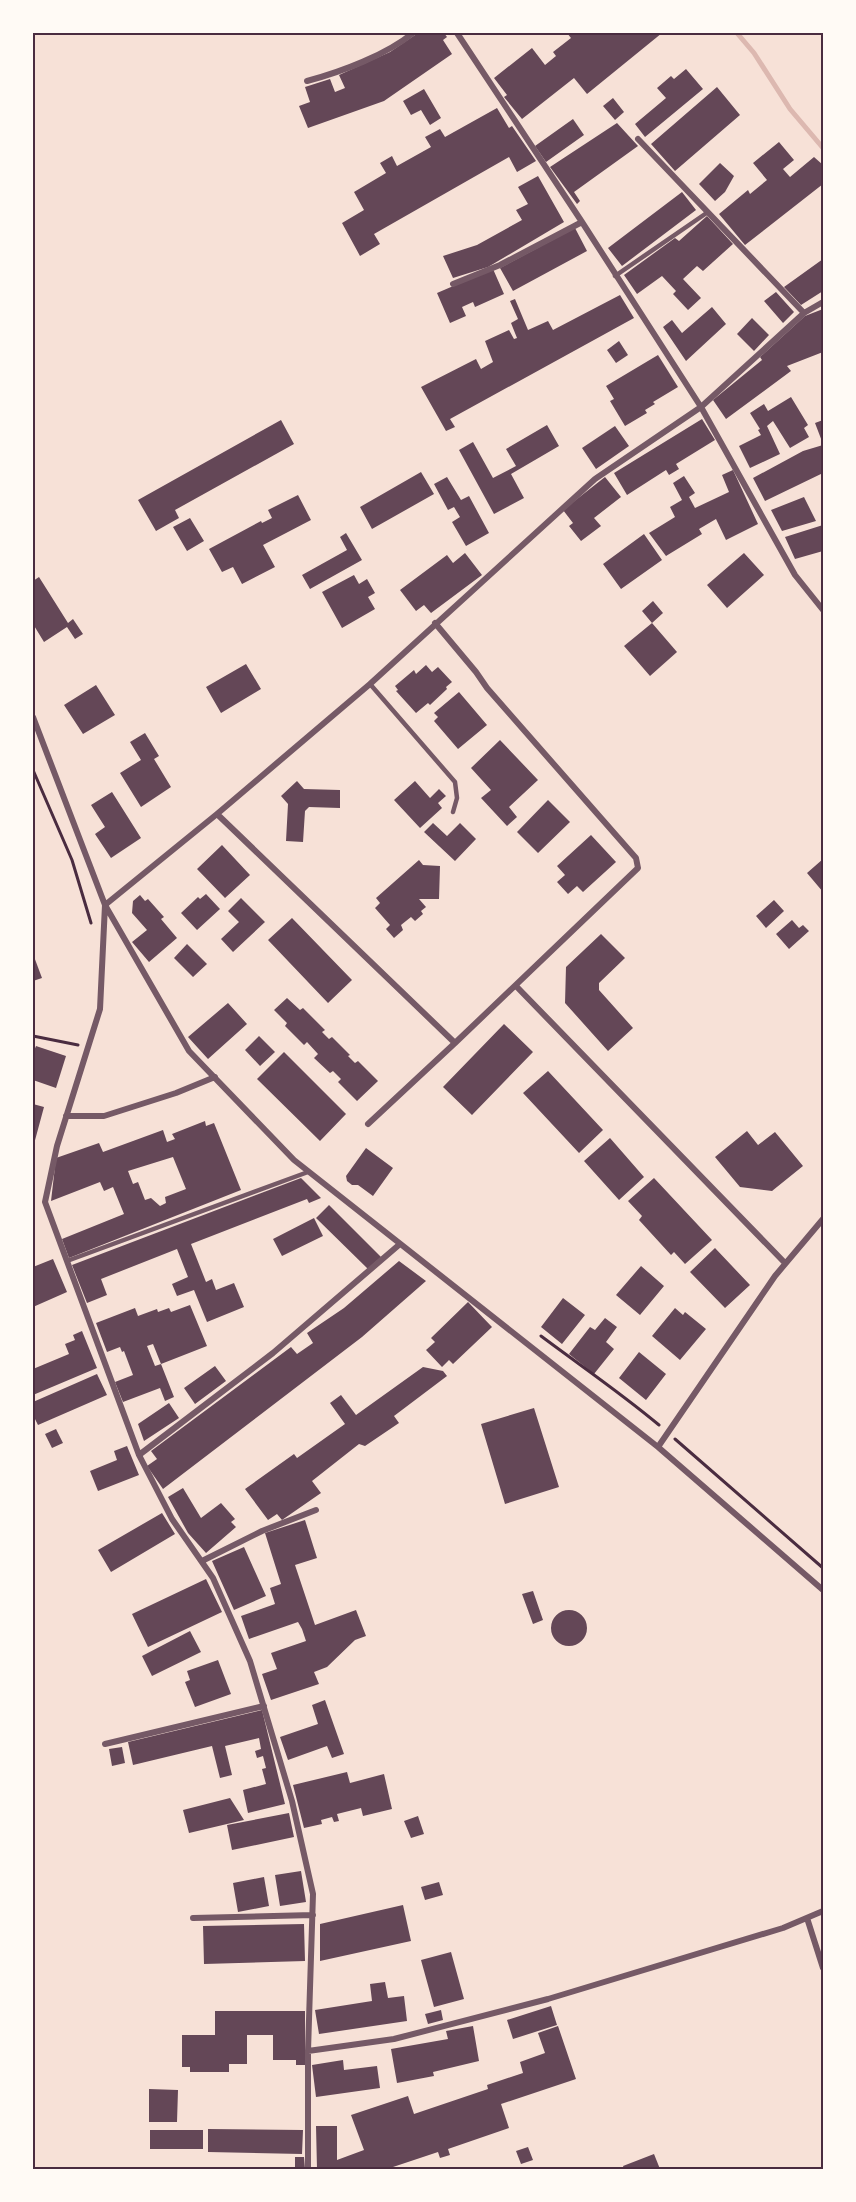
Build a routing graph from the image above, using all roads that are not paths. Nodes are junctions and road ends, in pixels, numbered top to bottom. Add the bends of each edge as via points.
1 (413, 33) edge
2 (458, 33) edge
3 (308, 81) dead end
4 (638, 139) dead end
5 (708, 212) junction
6 (582, 222) junction
7 (615, 276) junction
8 (453, 284) dead end
9 (823, 302) edge
10 (804, 314) junction
11 (701, 407) junction
12 (823, 610) edge
13 (435, 623) junction
14 (370, 684) junction
15 (33, 717) edge
16 (453, 812) dead end
17 (217, 814) junction
18 (105, 905) junction
19 (516, 986) junction
20 (455, 1043) junction
21 (214, 1077) junction
22 (66, 1116) junction
23 (368, 1124) dead end
24 (308, 1172) junction
25 (823, 1219) edge
26 (400, 1244) junction
27 (67, 1261) junction
28 (785, 1263) junction
29 (658, 1447) junction
30 (139, 1455) junction
31 (316, 1510) dead end
32 (202, 1561) junction
33 (823, 1590) edge
34 (264, 1706) junction
35 (105, 1744) dead end
36 (823, 1911) edge
37 (313, 1916) junction
38 (194, 1918) dead end
39 (807, 1918) junction
40 (823, 1968) edge
41 (308, 2051) junction
42 (308, 2169) edge

1 - 3 street via 386,50
2 - 6 street
4 - 5 street
5 - 7 lane
5 - 10 street
6 - 7 street
6 - 8 street via 500,265
7 - 11 street
9 - 10 street
10 - 11 street
11 - 12 street via 795,574
11 - 13 street via 595,479
13 - 14 street
13 - 19 street via 636,858 638,868
14 - 16 lane via 455,782 457,798
14 - 17 street
15 - 18 street
17 - 18 street
17 - 20 street
18 - 21 street via 189,1051
18 - 22 street via 100,1009
19 - 20 street
19 - 28 street
20 - 23 street
21 - 22 street via 104,1116
21 - 24 street
22 - 27 street via 45,1202
24 - 26 street
24 - 27 lane
25 - 28 street
26 - 29 street
26 - 30 street via 273,1353
27 - 30 street
28 - 29 street
29 - 33 street
30 - 32 street via 172,1519
31 - 32 street
32 - 34 street via 250,1661
34 - 35 street
34 - 37 street via 292,1801 313,1894
36 - 39 street
37 - 38 street
37 - 41 street
39 - 40 street
39 - 41 street via 548,1999 394,2039
41 - 42 street

